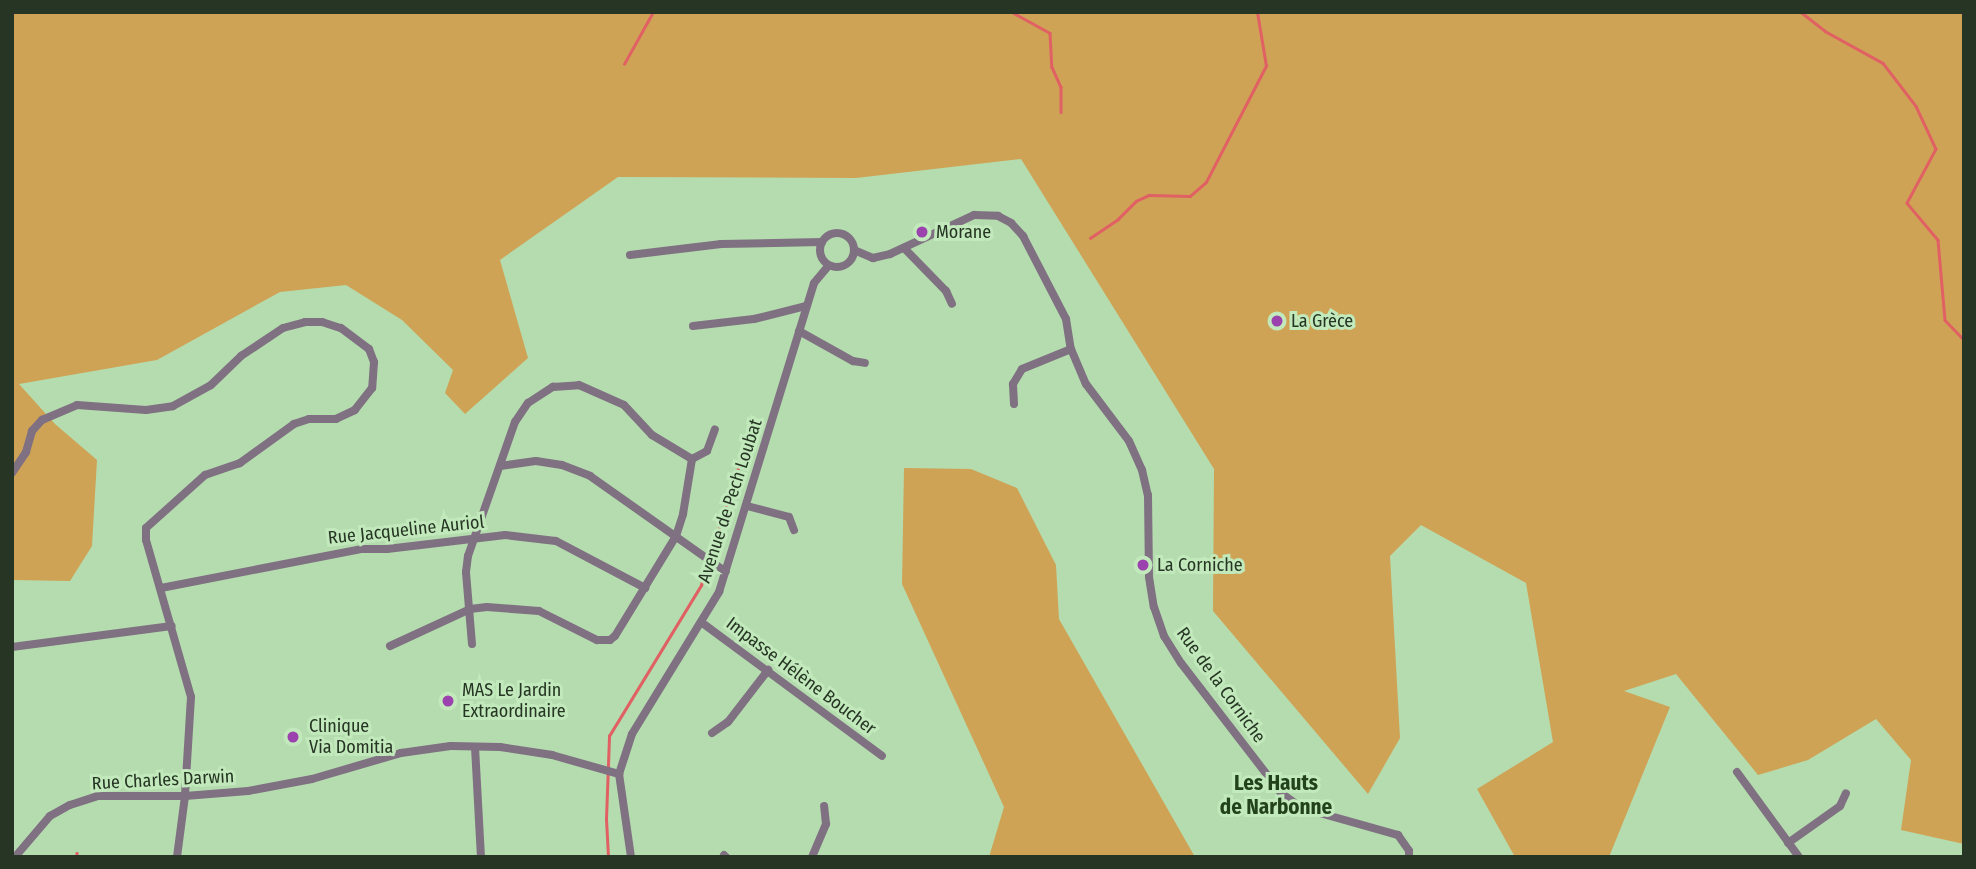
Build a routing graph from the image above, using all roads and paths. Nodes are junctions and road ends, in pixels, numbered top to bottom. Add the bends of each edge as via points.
1 (822, 242) junction
2 (905, 249) junction
3 (854, 250) junction
4 (630, 255) dead end
5 (829, 265) junction
6 (952, 304) dead end
7 (806, 306) junction
8 (693, 326) dead end
9 (799, 331) junction
10 (1071, 349) junction
11 (865, 363) dead end
12 (1014, 404) dead end
13 (715, 429) dead end
14 (692, 459) junction
15 (500, 466) junction
16 (12, 473) edge
17 (747, 506) junction
18 (794, 530) dead end
19 (676, 536) junction
20 (474, 537) junction
21 (726, 572) junction
22 (161, 588) junction
23 (645, 588) junction
24 (470, 609) junction
25 (701, 622) junction
26 (172, 626) junction
27 (472, 644) dead end
28 (390, 646) dead end
29 (12, 647) edge
30 (768, 670) junction
31 (712, 733) dead end
32 (475, 747) junction
33 (882, 756) dead end
34 (1737, 772) dead end
35 (615, 773) junction
36 (1846, 793) dead end
37 (185, 796) junction
38 (824, 806) dead end
39 (1788, 843) junction
40 (15, 857) edge
41 (177, 857) edge
42 (481, 857) edge
43 (631, 857) edge
44 (812, 857) edge
45 (1409, 857) edge
46 (1799, 857) edge

1 - 3 street via 840,233 849,237
1 - 4 street via 721,244
1 - 5 street via 820,252
2 - 3 street, Rue de la Corniche via 873,258
2 - 6 street via 946,291
2 - 10 street, Rue de la Corniche via 974,215 998,216 1011,223 1023,236 1066,319
3 - 5 street via 846,265
5 - 7 street, Avenue de Pech Loubat via 814,283
7 - 8 street via 754,319
7 - 9 street, Avenue de Pech Loubat
9 - 11 street
9 - 17 street, Avenue de Pech Loubat
10 - 12 street via 1022,369 1013,384
10 - 45 street, Rue de la Corniche via 1086,384 1129,442 1142,470 1148,495 1154,607 1164,636 1181,663 1281,793 1302,808 1398,835
13 - 14 street via 707,451
14 - 15 street via 652,435 624,405 579,385 553,387 528,403 515,422
14 - 19 street
15 - 19 street via 536,461 590,476
15 - 20 street
16 - 22 street via 26,452 32,431 56,412 77,405 146,410 173,406 211,385 240,356 283,328 322,322 341,328 369,349 374,362 372,388 355,410 336,419 294,424 240,463 205,475 146,528
17 - 18 street via 789,517
17 - 21 street, Avenue de Pech Loubat
19 - 21 street
19 - 23 street
20 - 22 street, Rue Jacqueline Auriol via 362,549
20 - 23 street, Rue Jacqueline Auriol via 505,535 556,541
20 - 24 street via 466,572
21 - 25 street, Avenue de Pech Loubat
22 - 26 street
23 - 24 street via 615,636 604,641 529,608
24 - 27 street
24 - 28 street
25 - 30 street, Impasse Hélène Boucher
25 - 35 street, Avenue de Pech Loubat via 645,707
26 - 29 street
26 - 37 street via 191,697
30 - 31 street via 728,722
30 - 33 street, Impasse Hélène Boucher
32 - 35 street, Rue Charles Darwin via 552,755
32 - 37 street, Rue Charles Darwin via 401,753 312,779
32 - 42 street
34 - 39 street
35 - 43 street, Avenue de Pech Loubat
36 - 39 street via 1840,806
37 - 40 street, Rue Charles Darwin via 97,796 70,805 40,825
37 - 41 street
38 - 44 street via 826,824
39 - 46 street

